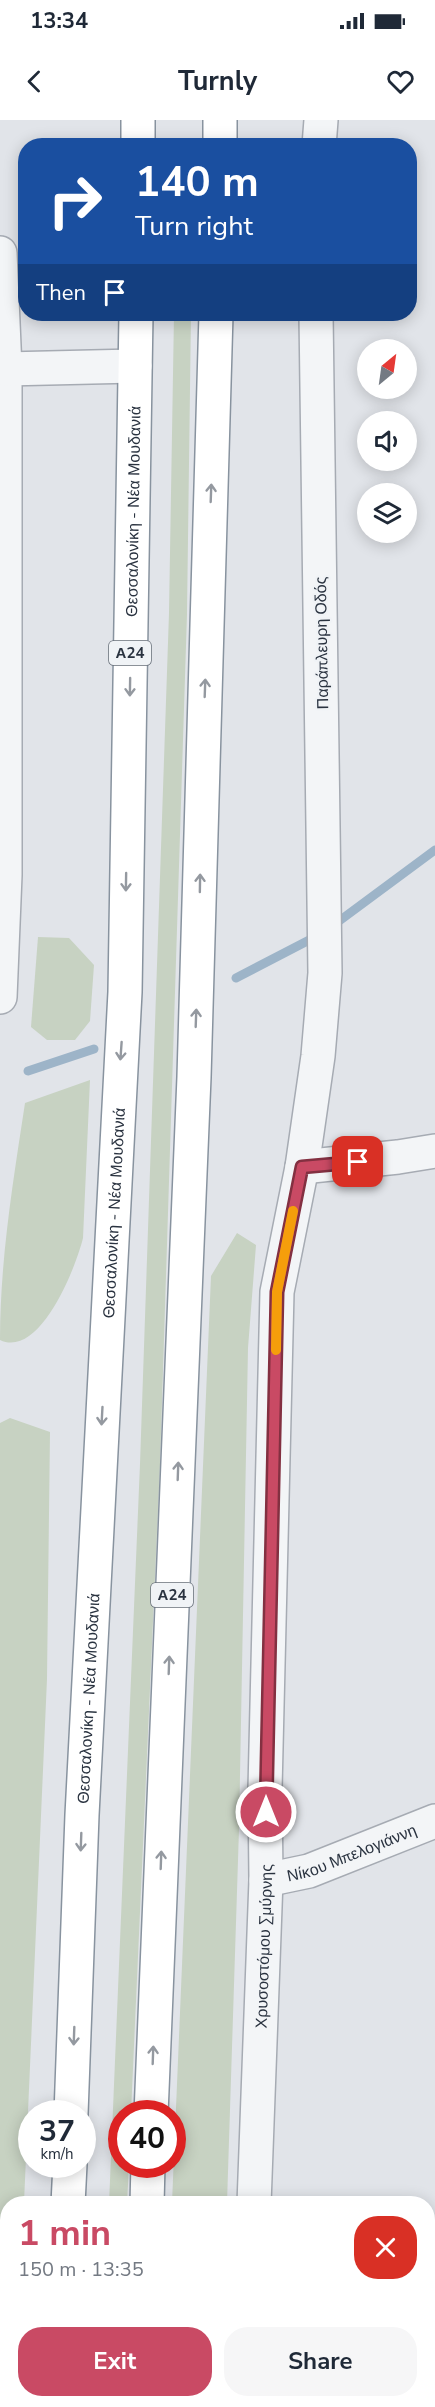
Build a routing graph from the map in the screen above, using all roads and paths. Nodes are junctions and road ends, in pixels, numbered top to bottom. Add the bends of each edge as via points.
1 (138, 120) edge
2 (220, 120) edge
3 (321, 120) edge
4 (138, 138) edge
5 (220, 138) edge
6 (320, 138) edge
7 (0, 253) edge
8 (136, 321) edge
9 (216, 321) edge
10 (316, 321) edge
11 (135, 366) junction
12 (5, 369) junction
13 (3, 874) edge
14 (325, 973) joint
15 (0, 997) edge
16 (435, 1151) edge
17 (302, 1167) junction
18 (435, 1821) edge
19 (266, 1880) junction
20 (72, 2100) edge
21 (152, 2100) edge
22 (69, 2178) edge
23 (148, 2178) edge
24 (68, 2196) edge
25 (147, 2196) edge
26 (254, 2196) edge

1 - 4 highway
2 - 5 highway
3 - 6 street
7 - 12 street
8 - 11 highway, Θεσσαλονίκη - Νέα Μουδανιά / Α24
21 -> 9 highway, Α24 via 199,942
10 - 14 street, Παράπλευρη Οδός
11 - 12 street
11 -> 20 highway, Θεσσαλονίκη - Νέα Μουδανιά / Α24 via 125,992 82,1815
12 - 13 street
13 - 15 street
14 - 17 street, Χρυσοστόμου Σμύρνης
16 - 17 street
17 - 19 street, Χρυσοστόμου Σμύρνης via 277,1292
18 - 19 street, Νίκου Μπελογιάννη via 309,1871
19 - 26 street, Χρυσοστόμου Σμύρνης
22 - 24 highway
23 - 25 highway

